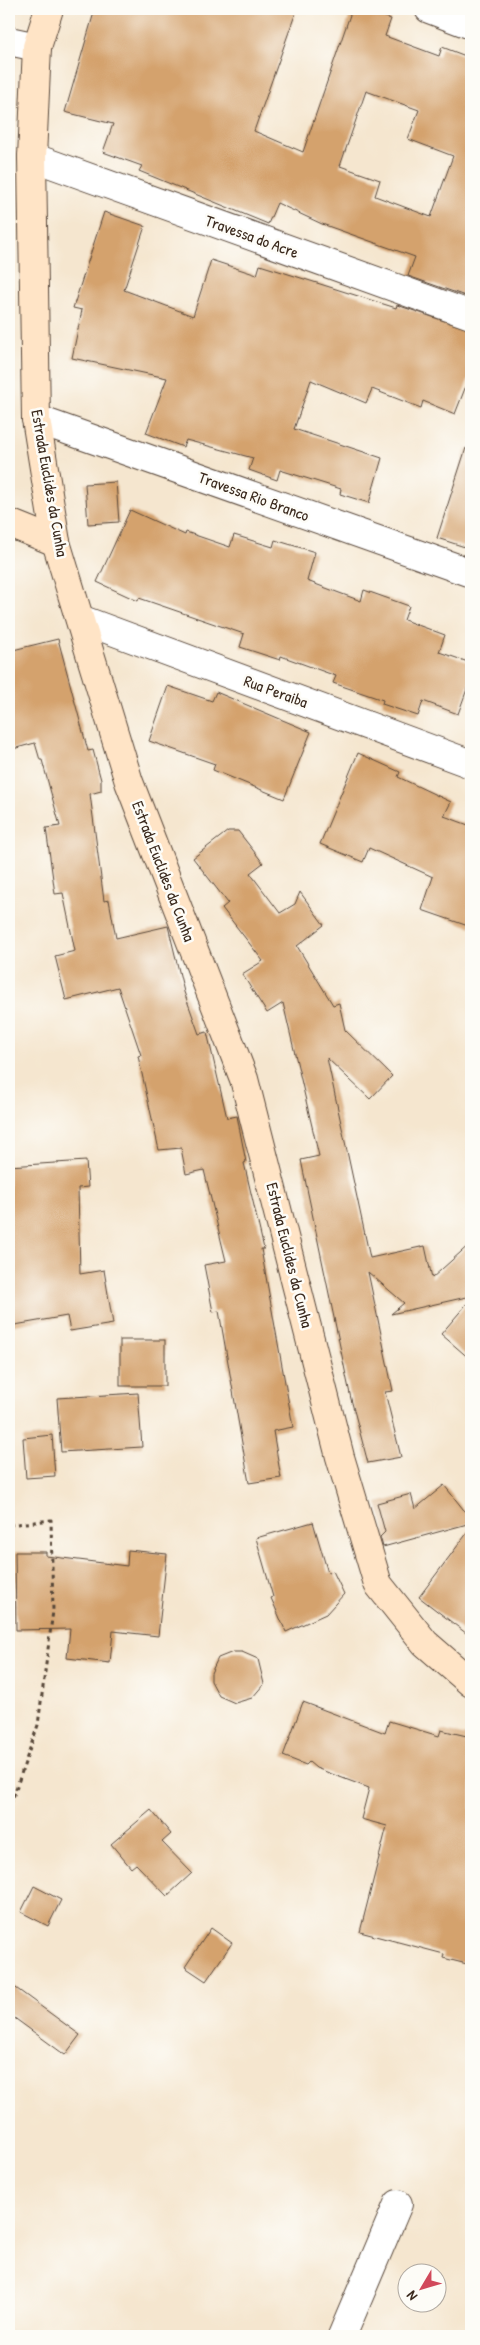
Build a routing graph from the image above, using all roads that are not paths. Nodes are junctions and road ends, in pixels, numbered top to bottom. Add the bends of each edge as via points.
1 (49, 9) edge
2 (429, 9) edge
3 (471, 25) edge
4 (9, 41) edge
5 (37, 48) junction
6 (32, 157) junction
7 (471, 315) edge
8 (36, 419) junction
9 (9, 523) edge
10 (56, 542) junction
11 (471, 573) edge
12 (80, 619) junction
13 (471, 764) edge
14 (471, 1683) edge
15 (398, 2204) dead end
16 (342, 2336) edge

1 - 5 street, Estrada Euclides da Cunha
2 - 3 street
4 - 5 street
5 - 6 street, Estrada Euclides da Cunha
6 - 7 street, Travessa do Acre
6 - 8 street, Estrada Euclides da Cunha
8 - 10 street, Estrada Euclides da Cunha
8 - 11 street, Travessa Rio Branco
9 - 10 street
10 - 12 street, Estrada Euclides da Cunha
12 - 13 street, Rua Peraiba
12 - 14 street, Estrada Euclides da Cunha via 129,782 244,1079 340,1457 378,1584 425,1643
15 - 16 street

